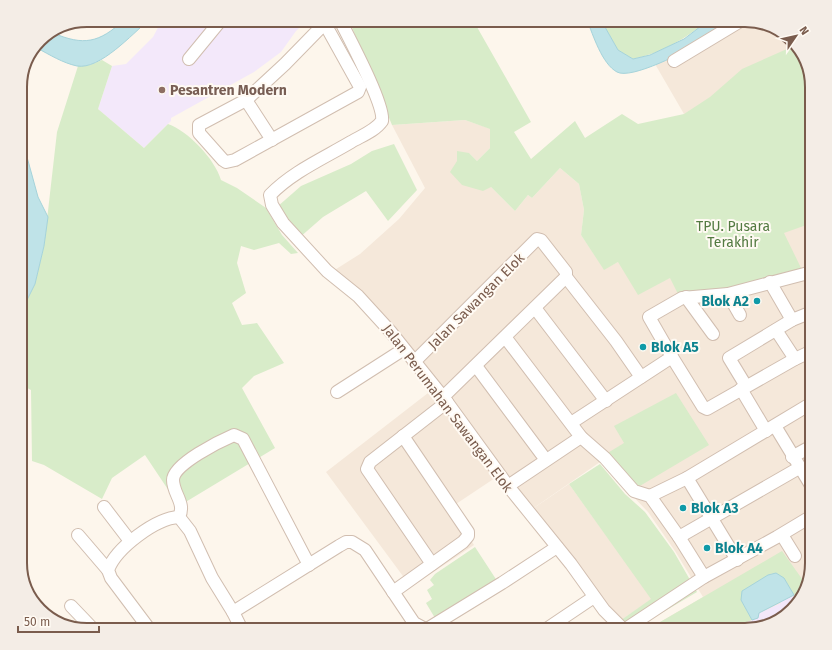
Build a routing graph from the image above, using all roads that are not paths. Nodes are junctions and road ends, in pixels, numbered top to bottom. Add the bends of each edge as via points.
1 (215, 27) edge
2 (322, 27) edge
3 (330, 27) edge
4 (343, 27) edge
5 (730, 27) edge
6 (189, 59) dead end
7 (674, 61) dead end
8 (246, 100) junction
9 (272, 140) junction
10 (805, 274) edge
11 (566, 277) junction
12 (770, 282) junction
13 (728, 294) junction
14 (686, 297) junction
15 (535, 308) junction
16 (740, 315) dead end
17 (805, 315) edge
18 (792, 320) junction
19 (776, 330) junction
20 (713, 334) dead end
21 (505, 337) junction
22 (404, 349) junction
23 (805, 354) edge
24 (672, 356) junction
25 (795, 359) junction
26 (414, 362) junction
27 (476, 366) junction
28 (641, 377) junction
29 (744, 387) junction
30 (337, 392) dead end
31 (445, 400) junction
32 (606, 401) junction
33 (805, 407) edge
34 (571, 423) junction
35 (770, 429) junction
36 (403, 436) junction
37 (581, 437) junction
38 (805, 450) edge
39 (792, 457) junction
40 (546, 460) junction
41 (799, 468) junction
42 (805, 477) edge
43 (687, 478) junction
44 (508, 486) junction
45 (650, 496) junction
46 (104, 507) dead end
47 (179, 517) junction
48 (711, 517) junction
49 (805, 520) edge
50 (78, 535) dead end
51 (782, 535) junction
52 (679, 537) junction
53 (130, 541) junction
54 (556, 547) junction
55 (795, 556) dead end
56 (737, 560) junction
57 (309, 564) junction
58 (432, 564) junction
59 (108, 570) junction
60 (704, 577) junction
61 (393, 592) junction
62 (594, 597) junction
63 (71, 606) dead end
64 (233, 612) junction
65 (87, 623) edge
66 (145, 623) edge
67 (238, 623) edge
68 (414, 623) edge
69 (437, 623) edge
70 (555, 623) edge
71 (616, 623) edge
72 (635, 623) edge

1 - 6 street
2 - 8 street
3 - 9 street via 360,87 358,92
4 - 22 street, Jalan Perumahan Sawangan Elok via 378,102 382,121 366,134 292,177 270,196 272,205 283,223 327,271 371,310
5 - 7 street
8 - 9 street
8 - 9 street via 199,125 199,133 226,162 235,160
10 - 12 street
11 - 15 street
11 - 26 street, Jalan Sawangan Elok via 566,272 538,239
11 - 28 street
12 - 13 street
12 - 18 street
13 - 14 street
13 - 16 street
14 - 20 street
14 - 24 street via 649,317
15 - 21 street
15 - 32 street
17 - 18 street
18 - 19 street
19 - 25 street
19 - 29 street via 729,358
21 - 27 street
21 - 34 street
22 - 26 street, Jalan Perumahan Sawangan Elok
22 - 30 street
23 - 25 street
24 - 28 street
24 - 29 street via 703,407 707,409
25 - 29 street
26 - 31 street, Jalan Perumahan Sawangan Elok
27 - 31 street
27 - 40 street
28 - 32 street
29 - 35 street
31 - 36 street
31 - 44 street, Jalan Perumahan Sawangan Elok
32 - 34 street
33 - 35 street
34 - 37 street
35 - 39 street
35 - 43 street
36 - 58 street via 370,462 367,469
36 - 58 street via 468,532 463,542
37 - 40 street
37 - 45 street via 605,458 634,491
38 - 39 street
39 - 41 street
40 - 44 street
41 - 42 street
41 - 48 street
43 - 45 street
43 - 48 street
44 - 54 street, Jalan Perumahan Sawangan Elok
45 - 52 street
46 - 53 street
47 - 53 street via 170,518
47 - 57 street via 182,507 173,480 175,474 187,462 234,435 243,439
47 - 64 street via 190,531 212,578
48 - 52 street
48 - 56 street
49 - 51 street
50 - 59 street
51 - 55 street
51 - 56 street
52 - 60 street
53 - 59 street via 110,564
54 - 62 street, Jalan Perumahan Sawangan Elok
54 - 69 street via 502,584
56 - 60 street
57 - 61 street via 346,542 352,542 365,550
57 - 64 street
58 - 61 street
59 - 66 street via 111,578
60 - 72 street
61 - 68 street
62 - 70 street
62 - 71 street, Jalan Perumahan Sawangan Elok
63 - 65 street
64 - 67 street

